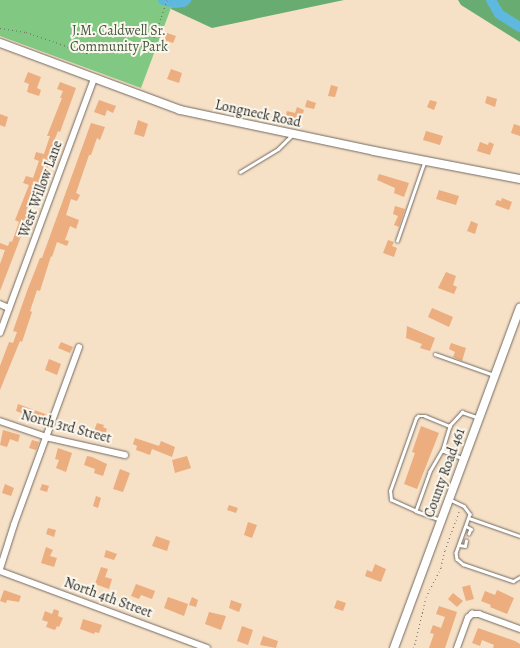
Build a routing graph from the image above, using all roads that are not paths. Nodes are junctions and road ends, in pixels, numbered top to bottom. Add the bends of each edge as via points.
1 (0, 43) edge
2 (94, 79) junction
3 (293, 134) junction
4 (424, 160) junction
5 (240, 172) dead end
6 (520, 179) edge
7 (397, 241) dead end
8 (0, 304) edge
9 (9, 308) junction
10 (520, 308) edge
11 (0, 333) edge
12 (79, 347) dead end
13 (435, 354) dead end
14 (495, 375) junction
15 (479, 418) junction
16 (0, 420) edge
17 (450, 426) junction
18 (45, 437) junction
19 (442, 451) junction
20 (125, 455) dead end
21 (464, 459) junction
22 (449, 499) junction
23 (416, 511) junction
24 (469, 518) junction
25 (441, 520) junction
26 (466, 526) junction
27 (469, 534) dead end
28 (520, 536) edge
29 (466, 541) dead end
30 (459, 545) junction
31 (0, 570) edge
32 (520, 577) edge
33 (520, 629) edge
34 (207, 648) edge
35 (394, 648) edge
36 (457, 648) edge

1 - 2 street, Longneck Road
2 - 3 street, Longneck Road via 172,108
2 - 9 street, West Willow Lane
3 - 4 street, Longneck Road
3 - 5 lane via 278,149
4 - 6 street, Longneck Road
4 - 7 lane
8 - 9 street
9 - 11 street, West Willow Lane
10 - 14 street, County Road 461
12 - 18 street
13 - 14 lane
14 - 15 street, County Road 461
15 - 17 lane via 462,412
15 - 21 street, County Road 461
16 - 18 street, North 3rd Street
17 - 19 lane
17 - 23 lane via 424,416 416,418 389,495 394,502
18 - 20 street, North 3rd Street
18 - 31 street
19 - 21 lane
19 - 23 lane via 430,472
21 - 22 street, County Road 461
22 - 24 lane via 462,505 470,514
22 - 25 street, County Road 461
23 - 25 lane
24 - 26 lane
24 - 28 lane
25 - 35 street, County Road 461
26 - 27 lane via 471,529
26 - 30 lane
29 - 30 lane via 465,546
30 - 32 lane via 457,560 464,564 513,581
31 - 34 street, North 4th Street
33 - 36 street via 479,614 472,614 468,618

